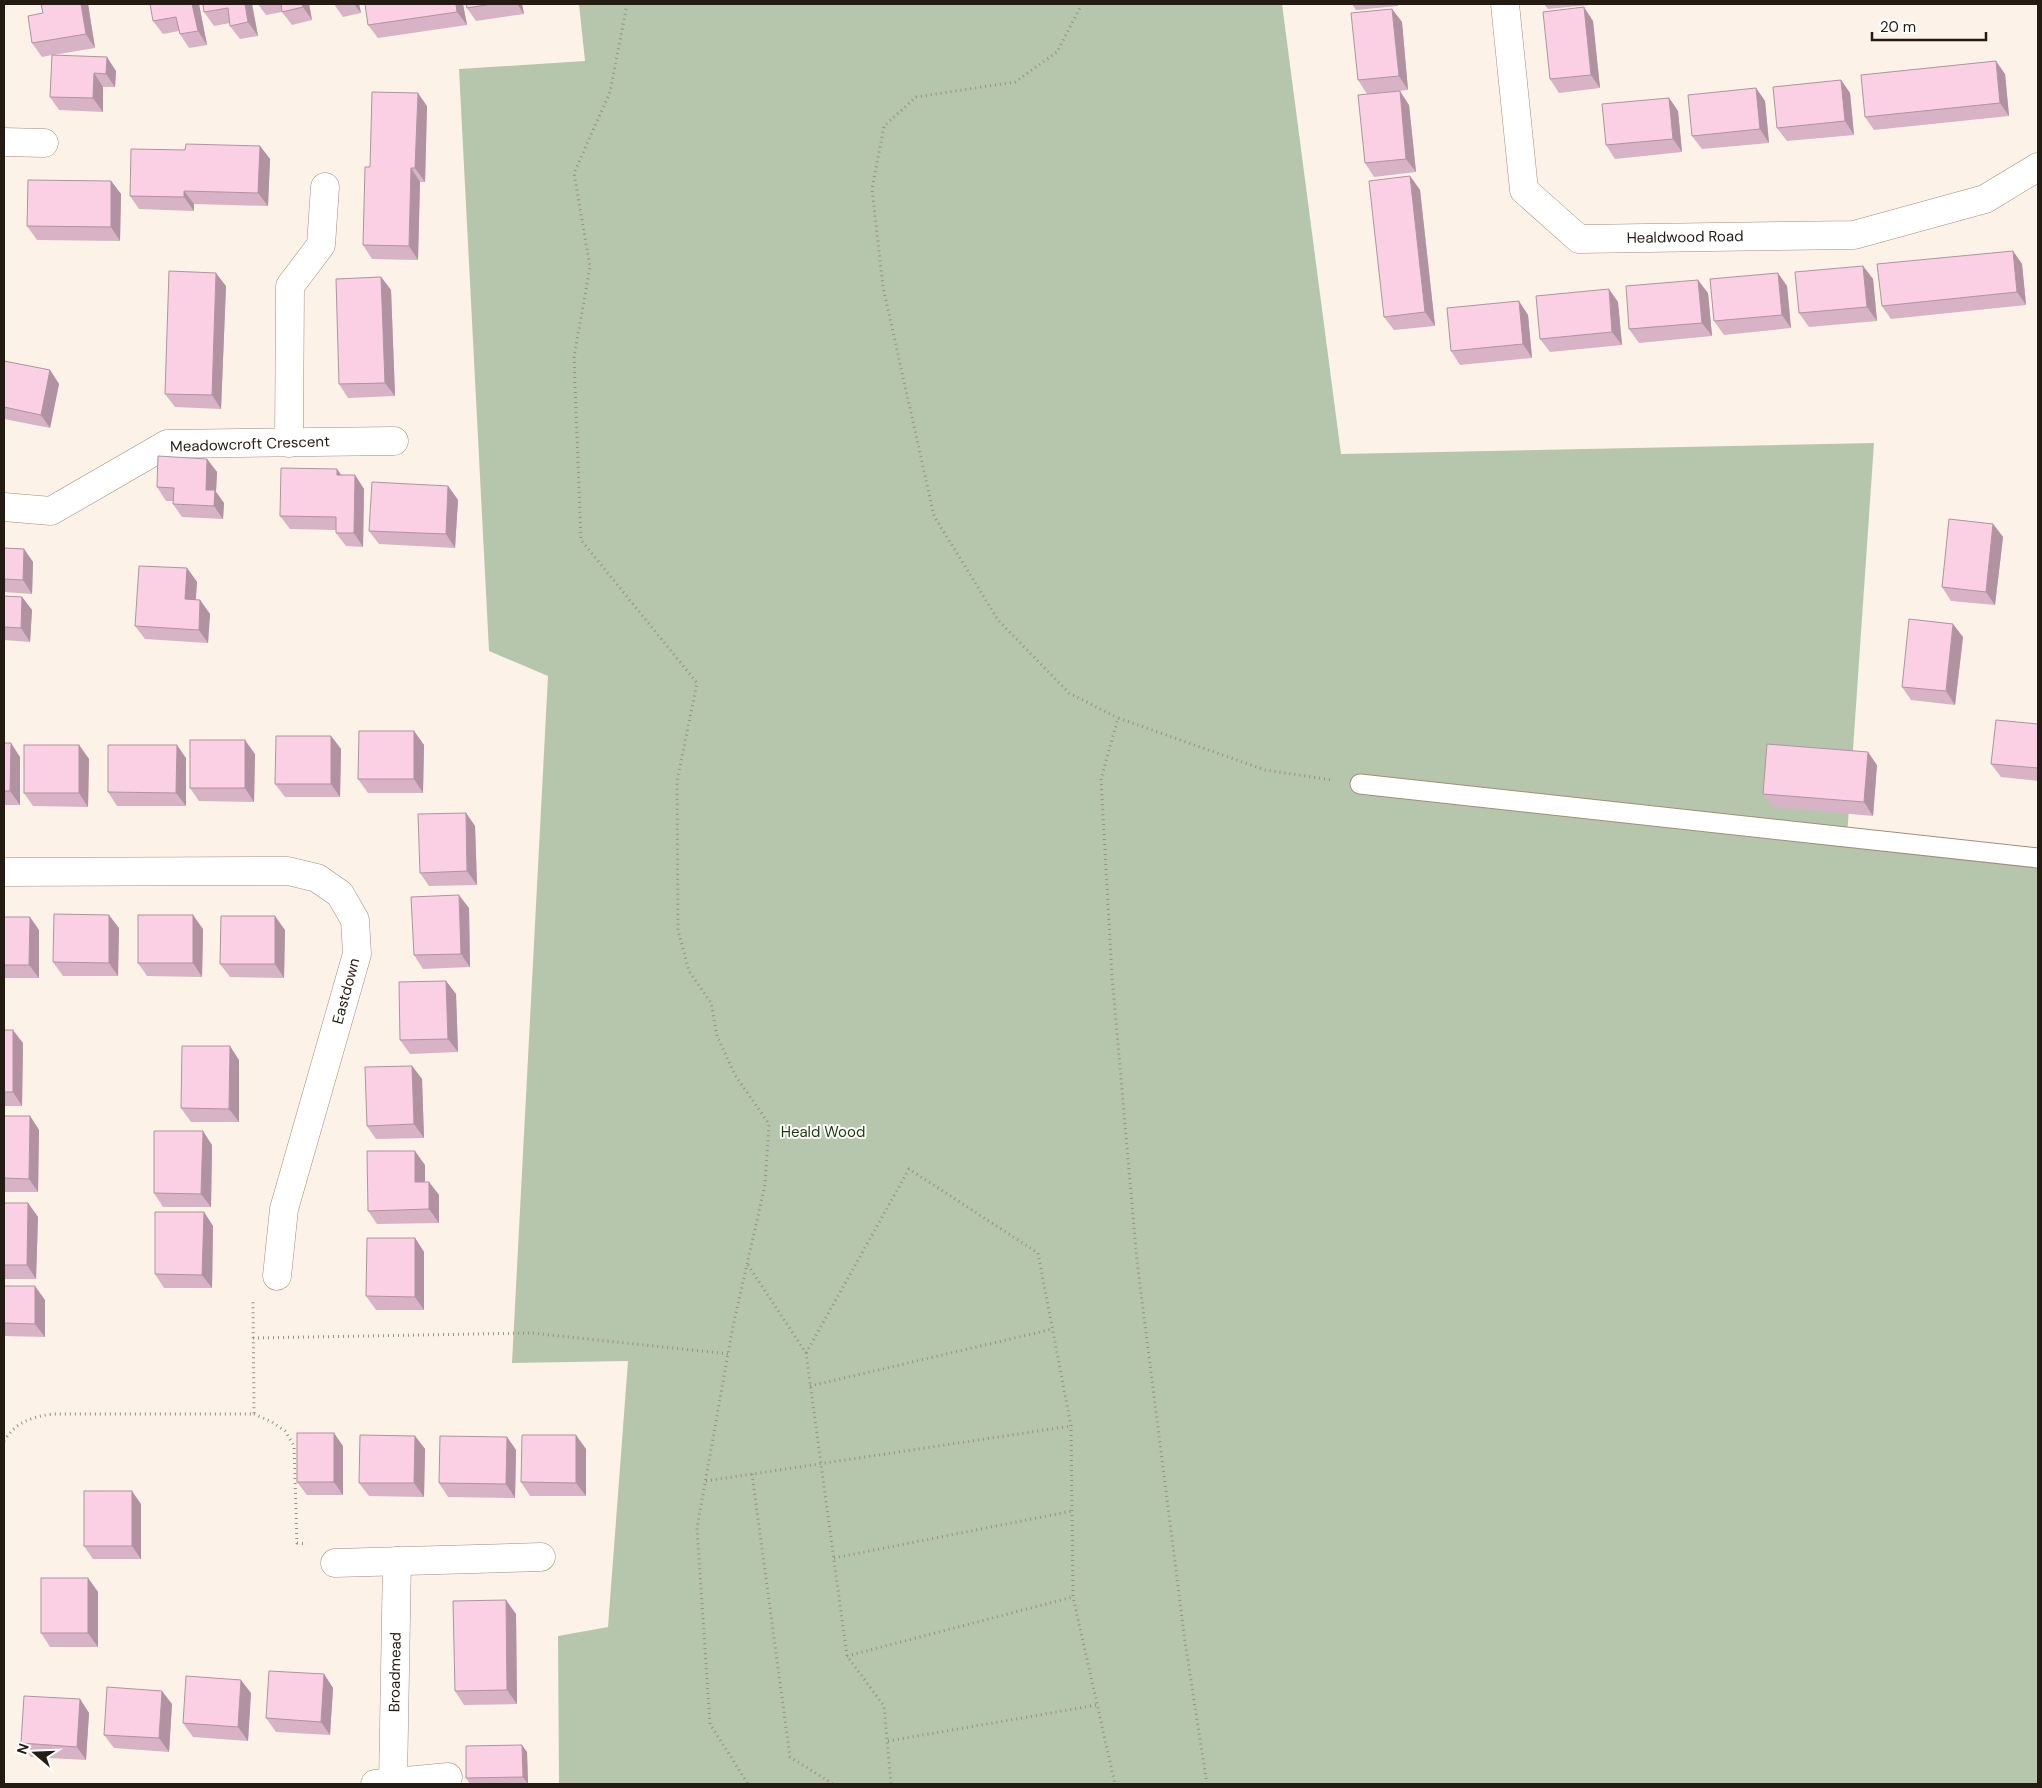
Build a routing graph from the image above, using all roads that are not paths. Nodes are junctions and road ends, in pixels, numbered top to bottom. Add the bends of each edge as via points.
1 (1505, 4) edge
2 (4, 142) edge
3 (44, 143) dead end
4 (2038, 168) edge
5 (324, 187) dead end
6 (394, 441) dead end
7 (290, 442) junction
8 (4, 507) edge
9 (1360, 784) road end
10 (2038, 858) edge
11 (4, 872) edge
12 (278, 1276) road end
13 (541, 1557) dead end
14 (397, 1561) junction
15 (335, 1563) road end
16 (448, 1777) dead end
17 (384, 1783) edge

1 - 4 street, Healdwood Road via 1524,190 1580,239 1854,235 1985,199
2 - 3 street
5 - 7 street via 321,245 290,286
6 - 7 street, Meadowcroft Crescent
7 - 8 street, Meadowcroft Crescent via 167,444 51,511
9 - 10 lane
11 - 12 street, Eastdown via 288,871 317,878 340,894 355,920 357,954 284,1209
13 - 14 street
14 - 15 street
14 - 17 street, Broadmead
16 - 17 street, Broadmead

